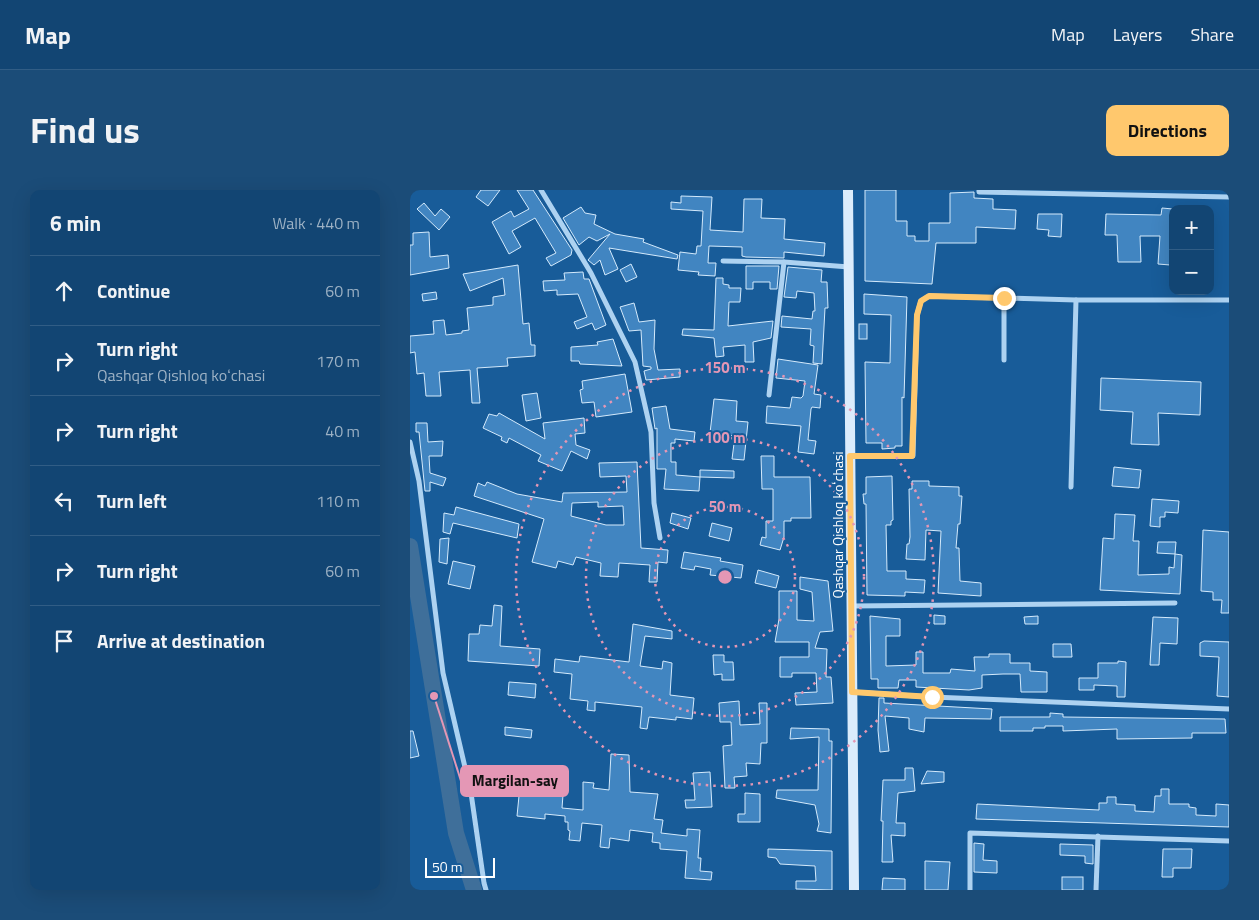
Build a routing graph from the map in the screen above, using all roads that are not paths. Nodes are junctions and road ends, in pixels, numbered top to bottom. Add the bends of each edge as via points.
1 (541, 190) edge
2 (848, 190) edge
3 (979, 190) edge
4 (1229, 197) edge
5 (723, 261) dead end
6 (784, 262) junction
7 (849, 267) junction
8 (1004, 298) junction
9 (1076, 300) junction
10 (1229, 300) edge
11 (1004, 360) dead end
12 (769, 395) dead end
13 (410, 442) edge
14 (850, 456) junction
15 (1071, 487) dead end
16 (660, 538) dead end
17 (1175, 603) dead end
18 (851, 606) junction
19 (852, 692) junction
20 (1229, 709) edge
21 (1098, 836) junction
22 (1229, 840) edge
23 (486, 890) edge
24 (854, 890) edge
25 (970, 890) edge
26 (1096, 890) edge

1 - 16 street via 591,273 635,362 651,432 654,503
2 - 7 main road, Qashqar Qishloq koʻchasi
3 - 4 street
5 - 6 street
6 - 7 street
6 - 12 street
7 - 14 main road, Qashqar Qishloq koʻchasi
8 - 9 street
8 - 11 street
8 - 14 street via 929,296 921,301 917,315 912,456
9 - 10 street
9 - 15 street
13 - 23 street via 419,481 443,673 471,793
14 - 18 main road, Qashqar Qishloq koʻchasi
17 - 18 street
18 - 19 main road, Qashqar Qishloq koʻchasi
19 - 20 street
19 - 24 main road, Qashqar Qishloq koʻchasi
21 - 22 street
21 - 25 street via 970,832
21 - 26 street

